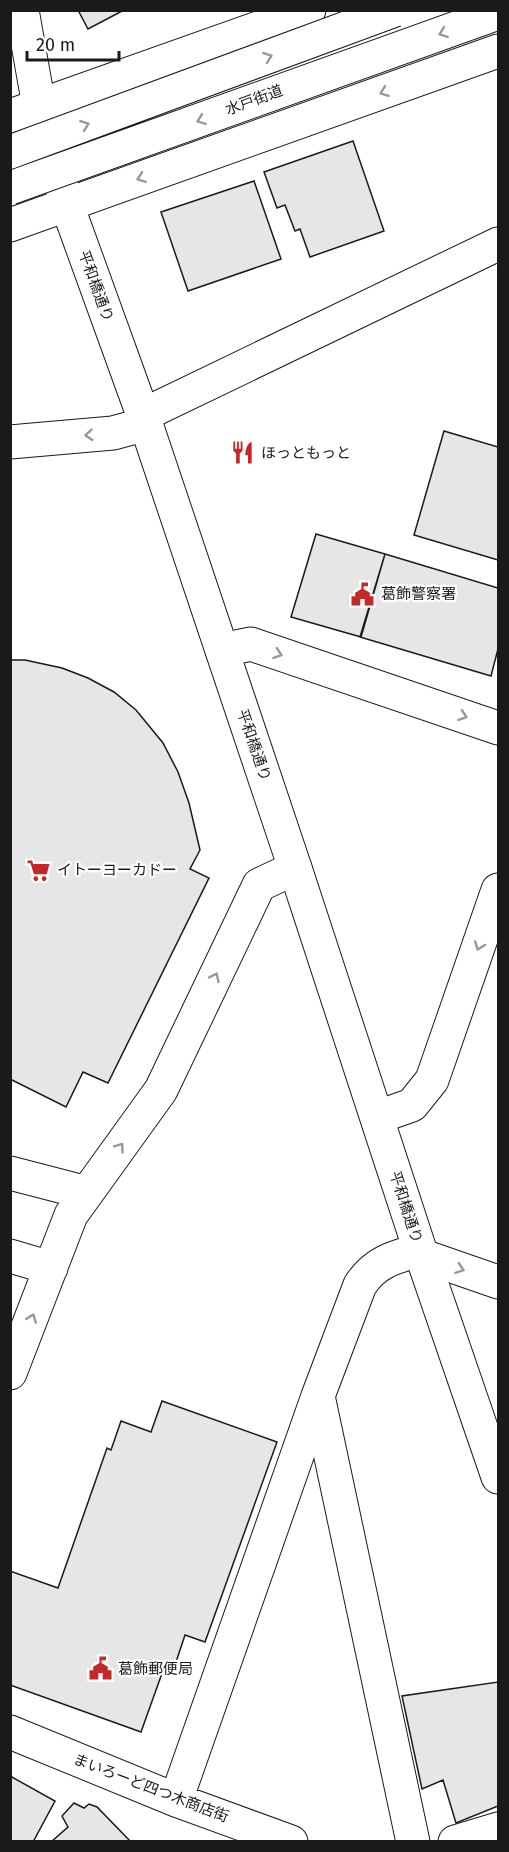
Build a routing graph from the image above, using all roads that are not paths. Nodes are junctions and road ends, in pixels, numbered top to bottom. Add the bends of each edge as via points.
1 (22, 10) edge
2 (309, 10) edge
3 (395, 10) edge
4 (498, 13) edge
5 (252, 22) edge
6 (498, 51) edge
7 (25, 111) edge
8 (10, 152) edge
9 (10, 188) edge
10 (67, 205) junction
11 (10, 225) edge
12 (498, 244) edge
13 (145, 420) junction
14 (10, 442) edge
15 (222, 650) junction
16 (498, 728) edge
17 (295, 868) junction
18 (498, 893) edge
19 (378, 1117) junction
20 (10, 1173) edge
21 (87, 1193) junction
22 (421, 1253) junction
23 (10, 1256) edge
24 (51, 1268) junction
25 (498, 1282) edge
26 (10, 1373) edge
27 (318, 1396) junction
28 (498, 1477) edge
29 (10, 1732) edge
30 (176, 1800) junction
31 (498, 1829) edge
32 (291, 1842) edge
33 (413, 1842) edge
34 (455, 1842) edge

1 - 7 main road, 平和橋通り
2 - 5 main road
8 -> 3 main road, bridge
4 -> 9 main road, 水戸街道, bridge
5 - 7 main road
6 -> 10 main road
7 - 10 main road, 平和橋通り
10 - 11 main road
10 - 13 main road, 平和橋通り
12 - 13 main road
13 -> 14 main road via 113,433
13 - 15 main road, 平和橋通り
15 -> 16 main road via 250,644
15 - 17 main road, 平和橋通り
17 - 19 main road, 平和橋通り
21 -> 17 main road via 161,1090 259,885
18 -> 19 main road via 432,1080 412,1104
19 - 22 main road, 平和橋通り
20 - 21 main road
21 - 24 main road via 72,1215
22 -> 25 main road
22 - 27 main road via 395,1257 368,1273
22 - 28 main road, 平和橋通り
23 - 24 main road
26 -> 24 main road
27 - 30 main road
27 - 33 main road
29 - 30 main road, まいろーど四つ木商店街
30 - 32 main road, まいろーど四つ木商店街
31 - 34 main road

